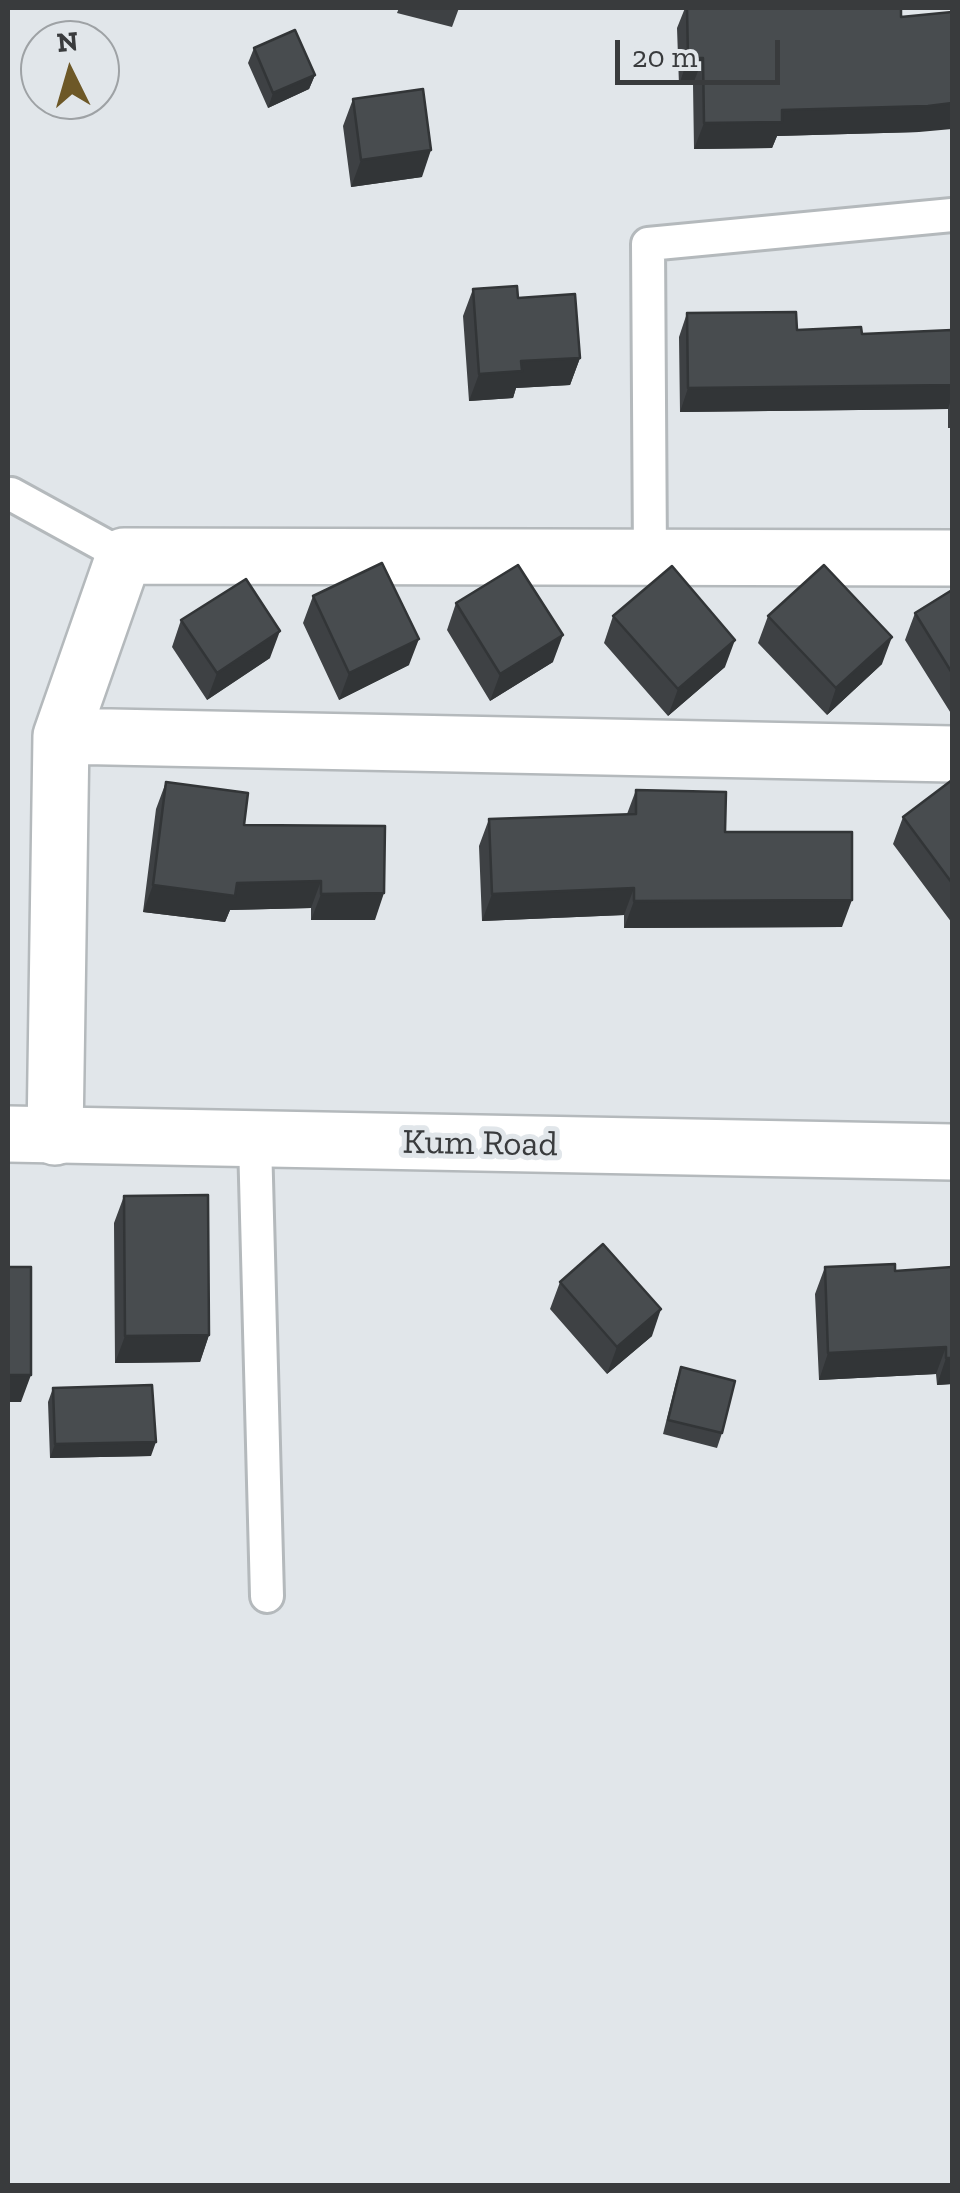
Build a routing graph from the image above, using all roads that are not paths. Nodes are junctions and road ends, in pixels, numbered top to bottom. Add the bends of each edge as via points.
1 (952, 215) edge
2 (11, 494) dead end
3 (124, 556) junction
4 (650, 557) junction
5 (952, 558) edge
6 (61, 736) junction
7 (952, 754) edge
8 (31, 1135) edge
9 (256, 1140) junction
10 (952, 1152) edge
11 (267, 1596) dead end

1 - 4 lane via 648,244
2 - 3 lane
3 - 4 street
3 - 6 street
4 - 5 street
6 - 7 street
6 - 8 street
8 - 9 street, Kum Road
9 - 10 street, Kum Road
9 - 11 lane

